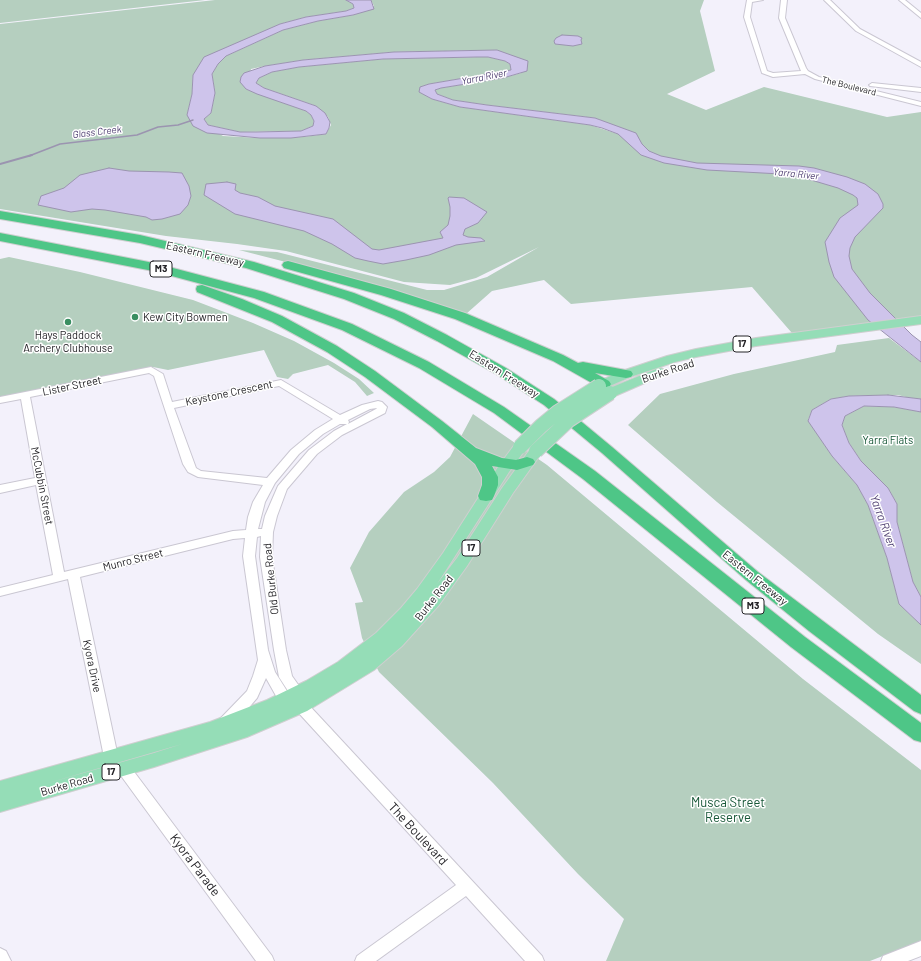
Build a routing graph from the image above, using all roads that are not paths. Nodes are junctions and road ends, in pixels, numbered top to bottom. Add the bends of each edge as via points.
1 (760, 0) edge
2 (784, 0) edge
3 (827, 0) edge
4 (902, 0) edge
5 (750, 1) edge
6 (921, 16) edge
7 (921, 65) edge
8 (806, 72) junction
9 (880, 86) junction
10 (857, 87) junction
11 (921, 90) edge
12 (871, 91) junction
13 (921, 104) edge
14 (0, 215) edge
15 (0, 237) edge
16 (140, 239) junction
17 (921, 320) edge
18 (921, 326) edge
19 (816, 337) junction
20 (558, 358) junction
21 (671, 359) junction
22 (683, 364) junction
23 (144, 371) joint
24 (626, 374) junction
25 (607, 388) junction
26 (24, 395) junction
27 (0, 400) edge
28 (169, 406) junction
29 (344, 422) junction
30 (470, 449) junction
31 (527, 462) junction
32 (508, 464) junction
33 (41, 480) junction
34 (270, 482) junction
35 (0, 489) edge
36 (486, 496) junction
37 (267, 532) junction
38 (251, 533) junction
39 (73, 574) junction
40 (59, 577) junction
41 (0, 592) edge
42 (402, 627) junction
43 (264, 660) junction
44 (294, 699) junction
45 (921, 706) edge
46 (219, 726) junction
47 (921, 734) edge
48 (118, 763) junction
49 (0, 789) edge
50 (26, 789) junction
51 (0, 804) edge
52 (467, 886) junction
53 (921, 948) edge
54 (0, 956) edge
55 (3, 961) edge
56 (266, 961) edge
57 (363, 961) edge
58 (536, 961) edge
59 (889, 961) edge

1 - 5 street
2 - 8 street via 782,18
3 - 7 street via 858,30
4 - 6 street
5 - 8 street via 746,17 764,72 770,75
8 - 10 street, The Boulevard via 817,78
9 - 10 street via 863,84
9 - 11 street
9 - 12 street
10 - 12 street, The Boulevard
12 - 13 street, The Boulevard
14 - 16 highway, Eastern Freeway / M3
15 - 30 highway via 169,279 257,310 296,328 339,353
15 - 47 highway, Eastern Freeway / M3 via 154,267 259,295 347,327 424,365 499,410 589,475 798,642
16 - 20 highway via 256,259 365,286 460,316
16 - 45 highway, Eastern Freeway / M3 via 250,265 349,296 421,327 502,371 581,427 752,576
17 - 19 main road, 17
18 - 19 main road, 17
19 - 21 main road, Burke Road / 17 via 723,347
19 - 22 main road, Burke Road / 17
20 - 24 highway
20 - 25 highway
21 - 22 main road
21 - 24 main road, Burke Road / 17
22 - 25 main road, Burke Road / 17 via 639,380
23 - 26 street, Lister Street
23 - 28 street, Keystone Crescent via 152,370 158,374
24 - 25 main road, Burke Road / 17
25 - 31 main road, Burke Road / 17, bridge via 547,439
25 - 32 main road, Burke Road / 17, bridge via 574,401 545,423
26 - 27 street, Lister Street
26 - 33 street, McCubbin Street
28 - 29 street, Keystone Crescent via 281,383
28 - 34 street, Keystone Crescent via 192,470 198,474
29 - 34 street, Old Burke Road via 320,432 294,452
29 - 37 street, Old Burke Road via 289,477 276,501
30 - 32 highway
30 - 36 highway via 482,461 490,477
31 - 32 highway
31 - 42 main road, Burke Road / 17 via 450,580
32 - 36 main road, Burke Road / 17
33 - 35 street
33 - 40 street, McCubbin Street
34 - 38 street, Old Burke Road via 260,502
36 - 42 main road, Burke Road / 17
37 - 38 street, Munro Street
37 - 44 street, Old Burke Road via 266,557 282,662
38 - 39 street, Munro Street via 233,535
38 - 43 street, Old Burke Road via 249,556
39 - 40 street, Munro Street
39 - 48 street, Kyora Drive
40 - 41 street, Munro Street
42 - 44 main road, Burke Road / 17 via 368,666
43 - 44 street, Old Burke Road via 274,684
43 - 46 street, Old Burke Road via 252,694
44 - 46 main road, Burke Road / 17
44 - 48 main road, Burke Road / 17 via 241,732
44 - 52 street, The Boulevard
46 - 48 main road, Burke Road / 17
48 - 50 main road, Burke Road / 17
48 - 56 street, Kyora Parade
49 - 50 main road, Burke Road / 17
50 - 51 main road, Burke Road / 17
52 - 57 street
52 - 58 street, The Boulevard
53 - 59 street
54 - 55 street

